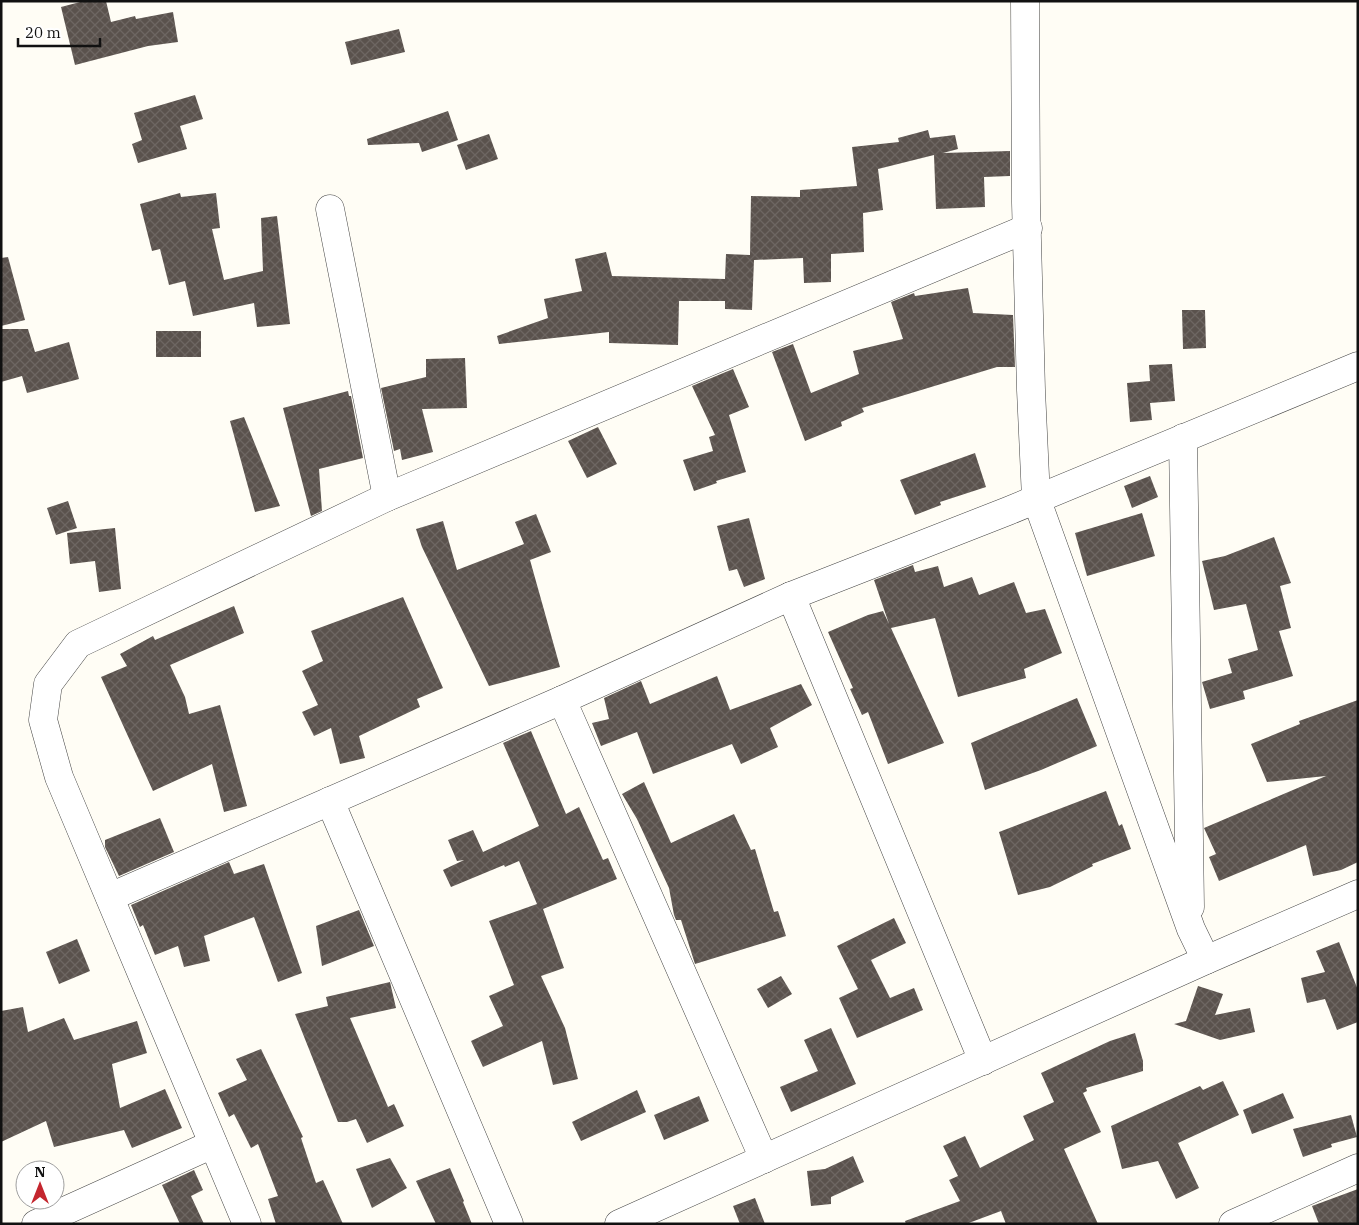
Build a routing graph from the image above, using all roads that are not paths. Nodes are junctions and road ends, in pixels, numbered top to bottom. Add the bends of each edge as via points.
1 (1024, 1) edge
2 (330, 209) dead end
3 (1028, 228) junction
4 (1358, 366) edge
5 (1182, 438) junction
6 (387, 497) junction
7 (1036, 498) junction
8 (791, 596) junction
9 (562, 700) junction
10 (330, 801) junction
11 (1358, 894) edge
12 (110, 897) junction
13 (1191, 929) junction
14 (1206, 960) junction
15 (984, 1061) junction
16 (213, 1144) junction
17 (764, 1159) junction
18 (1358, 1168) edge
19 (36, 1224) edge
20 (247, 1224) edge
21 (509, 1224) edge
22 (619, 1224) edge
23 (1233, 1224) edge

1 - 3 street
2 - 6 street
3 - 6 street
3 - 7 street
4 - 5 street
5 - 7 street
5 - 13 street
6 - 12 street via 78,644 48,684 43,720 59,777
7 - 8 street
7 - 13 street
8 - 9 street
8 - 15 street
9 - 10 street
9 - 17 street
10 - 12 street
10 - 21 street
11 - 14 street
12 - 16 street
13 - 14 street
14 - 15 street
15 - 17 street
16 - 19 street
16 - 20 street
17 - 22 street
18 - 23 street

